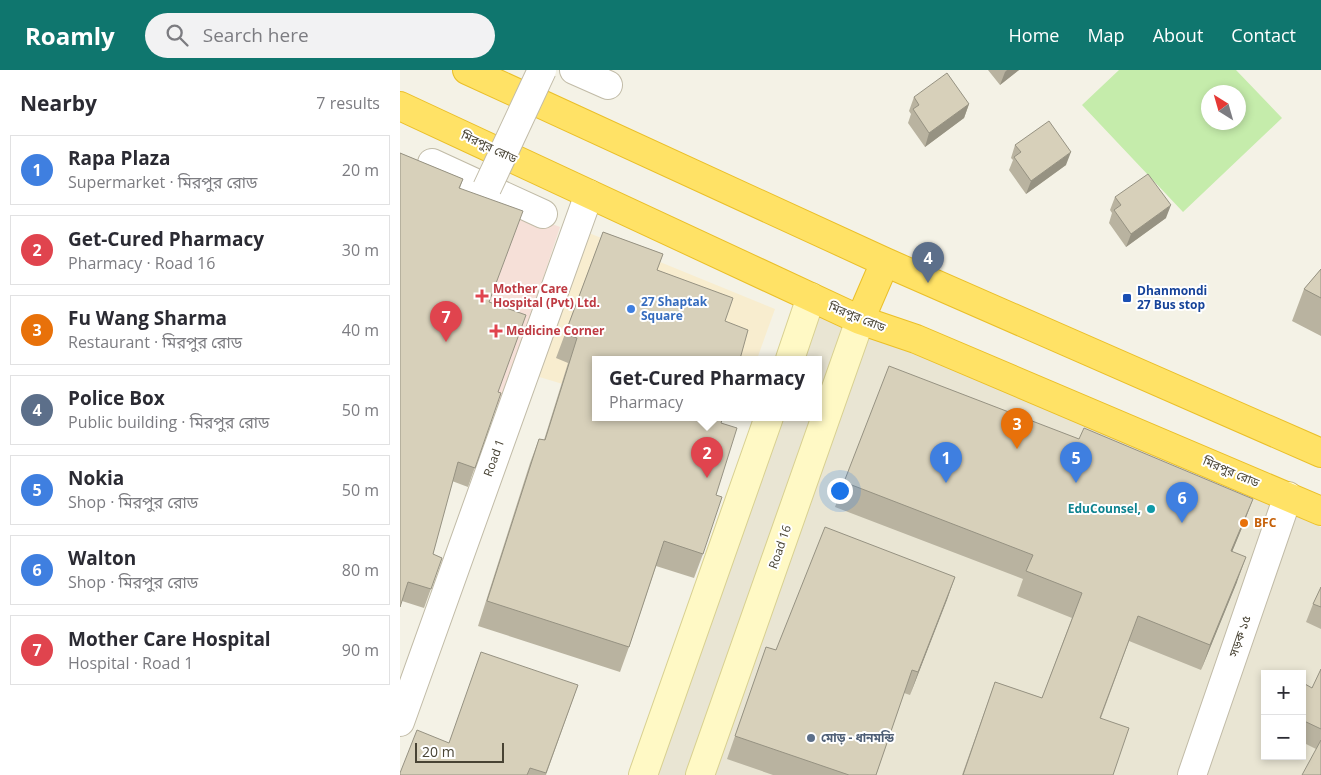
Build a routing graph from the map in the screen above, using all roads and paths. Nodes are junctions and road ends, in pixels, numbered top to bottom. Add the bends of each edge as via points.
1 (467, 70) edge
2 (542, 70) edge
3 (574, 70) edge
4 (608, 85) dead end
5 (400, 106) edge
6 (432, 163) dead end
7 (487, 188) junction
8 (589, 194) junction
9 (543, 214) dead end
10 (885, 262) junction
11 (811, 297) junction
12 (860, 320) junction
13 (791, 356) edge
14 (768, 421) edge
15 (1321, 453) edge
16 (1288, 496) junction
17 (1321, 511) edge
18 (408, 671) edge
19 (400, 722) edge
20 (643, 775) edge
21 (700, 775) edge
22 (1192, 775) edge

1 - 10 highway
2 - 7 street, bridge
3 - 4 street
5 - 8 highway, মিরপুর রোড
6 - 7 street
7 - 9 street
8 - 11 highway, মিরপুর রোড
8 - 18 street, Road 1
10 - 12 highway
10 - 15 highway
11 - 12 highway, মিরপুর রোড
11 - 13 main road
12 - 16 highway, মিরপুর রোড via 916,339
12 - 21 main road, Road 16
14 - 20 main road
16 - 17 highway, মিরপুর রোড
16 - 22 street, সড়ক ১৫
18 - 19 street, Road 1

